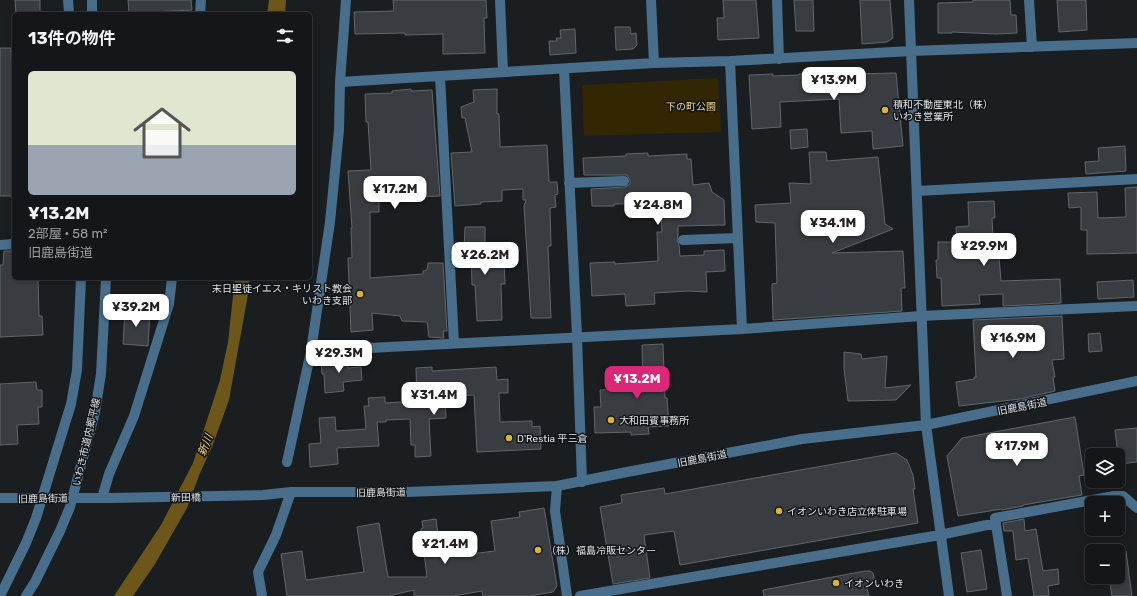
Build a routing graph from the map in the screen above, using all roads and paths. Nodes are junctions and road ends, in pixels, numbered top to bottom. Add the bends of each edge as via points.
1 (68, 0) edge
2 (92, 0) edge
3 (201, 0) edge
4 (346, 0) edge
5 (500, 0) edge
6 (651, 0) edge
7 (777, 0) edge
8 (910, 0) edge
9 (1029, 0) edge
10 (69, 12) edge
11 (92, 12) edge
12 (200, 12) edge
13 (1137, 43) edge
14 (1032, 47) junction
15 (911, 51) junction
16 (779, 58) junction
17 (730, 61) junction
18 (654, 63) junction
19 (564, 69) junction
20 (503, 72) junction
21 (440, 76) junction
22 (340, 82) junction
23 (1137, 179) edge
24 (624, 181) dead end
25 (569, 184) junction
26 (918, 191) junction
27 (738, 238) junction
28 (683, 240) dead end
29 (12, 244) edge
30 (0, 245) edge
31 (81, 280) edge
32 (106, 280) edge
33 (172, 280) edge
34 (1137, 306) edge
35 (921, 316) junction
36 (742, 329) junction
37 (577, 336) junction
38 (454, 343) junction
39 (310, 351) junction
40 (1137, 381) edge
41 (926, 425) junction
42 (287, 462) dead end
43 (582, 482) junction
44 (557, 486) junction
45 (291, 492) junction
46 (263, 495) joint
47 (0, 498) edge
48 (42, 498) junction
49 (73, 498) junction
50 (106, 498) junction
51 (1137, 508) edge
52 (996, 524) junction
53 (940, 535) junction
54 (0, 596) edge
55 (26, 596) edge
56 (262, 596) edge
57 (567, 596) edge
58 (580, 596) edge
59 (949, 596) edge
60 (1007, 596) edge

1 - 10 street
2 - 11 street
3 - 12 street
4 - 22 street
5 - 20 street
6 - 18 street
7 - 16 street
8 - 15 street
9 - 14 street
13 - 14 street
14 - 15 street
15 - 16 street
15 - 26 street
16 - 17 street
17 - 18 street
17 - 27 street
18 - 19 street
19 - 20 street
19 - 25 street
20 - 21 street
21 - 22 street
21 - 38 street
22 - 39 street via 330,222
23 - 26 street
24 - 25 street
25 - 37 street
26 - 35 street
27 - 28 street
27 - 36 street
29 - 30 street
31 - 48 street via 77,370 72,404
32 - 49 street, いわき市道内郷平線 via 101,374 95,412
33 - 50 street via 169,304 134,416 109,474
34 - 35 street
35 - 36 street
35 - 41 street
36 - 37 street
37 - 38 street
37 - 43 street
38 - 39 street
39 - 42 street
40 - 41 street, 旧鹿島街道
41 - 43 street, 旧鹿島街道 via 802,439
41 - 53 street
43 - 44 street, 旧鹿島街道
44 - 45 street, 旧鹿島街道 via 407,492
44 - 57 street via 555,511
45 - 46 street, 旧鹿島街道
45 - 56 street via 276,535 258,572
46 - 50 street, 新田橋
47 - 48 street, 旧鹿島街道
48 - 49 street, 旧鹿島街道
48 - 54 street via 26,543
49 - 50 street, 旧鹿島街道
49 - 55 street, いわき市道内郷平線 via 60,531
51 - 52 street via 1123,496 1114,496 995,518
52 - 53 street
52 - 60 street
53 - 58 street
53 - 59 street

